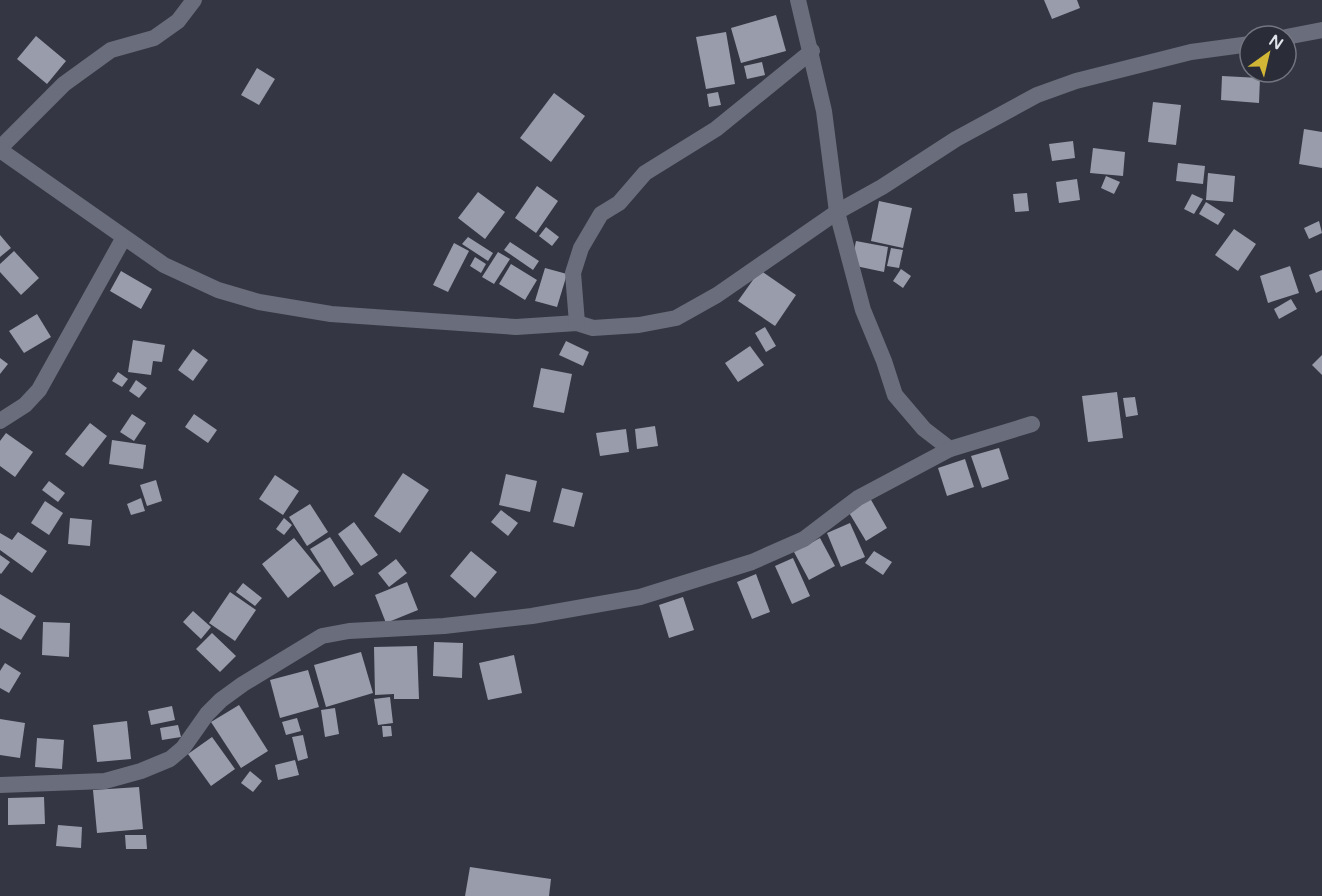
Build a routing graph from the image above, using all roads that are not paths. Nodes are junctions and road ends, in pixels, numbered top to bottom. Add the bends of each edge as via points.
1 (194, 0) edge
2 (798, 0) edge
3 (1322, 30) edge
4 (1298, 35) edge
5 (1238, 46) edge
6 (812, 51) junction
7 (0, 149) edge
8 (837, 212) junction
9 (123, 239) junction
10 (577, 323) junction
11 (0, 421) edge
12 (1032, 424) dead end
13 (950, 449) junction
14 (0, 784) edge

1 - 7 street via 178,21 154,38 111,50 64,84
2 - 6 street
3 - 4 street
5 - 8 street via 1191,52 1036,94
6 - 8 street
6 - 10 street via 716,129 645,173 619,203 601,214 580,248 573,273
7 - 9 street
8 - 10 street via 717,295 676,318 593,328
8 - 13 street via 863,310 895,395 924,429
9 - 10 street via 185,277 259,303 331,314 516,327
9 - 11 street via 39,390 25,405
12 - 13 street
13 - 14 street via 858,498 804,539 752,562 640,597 532,616 322,636 221,700 170,759 105,781

